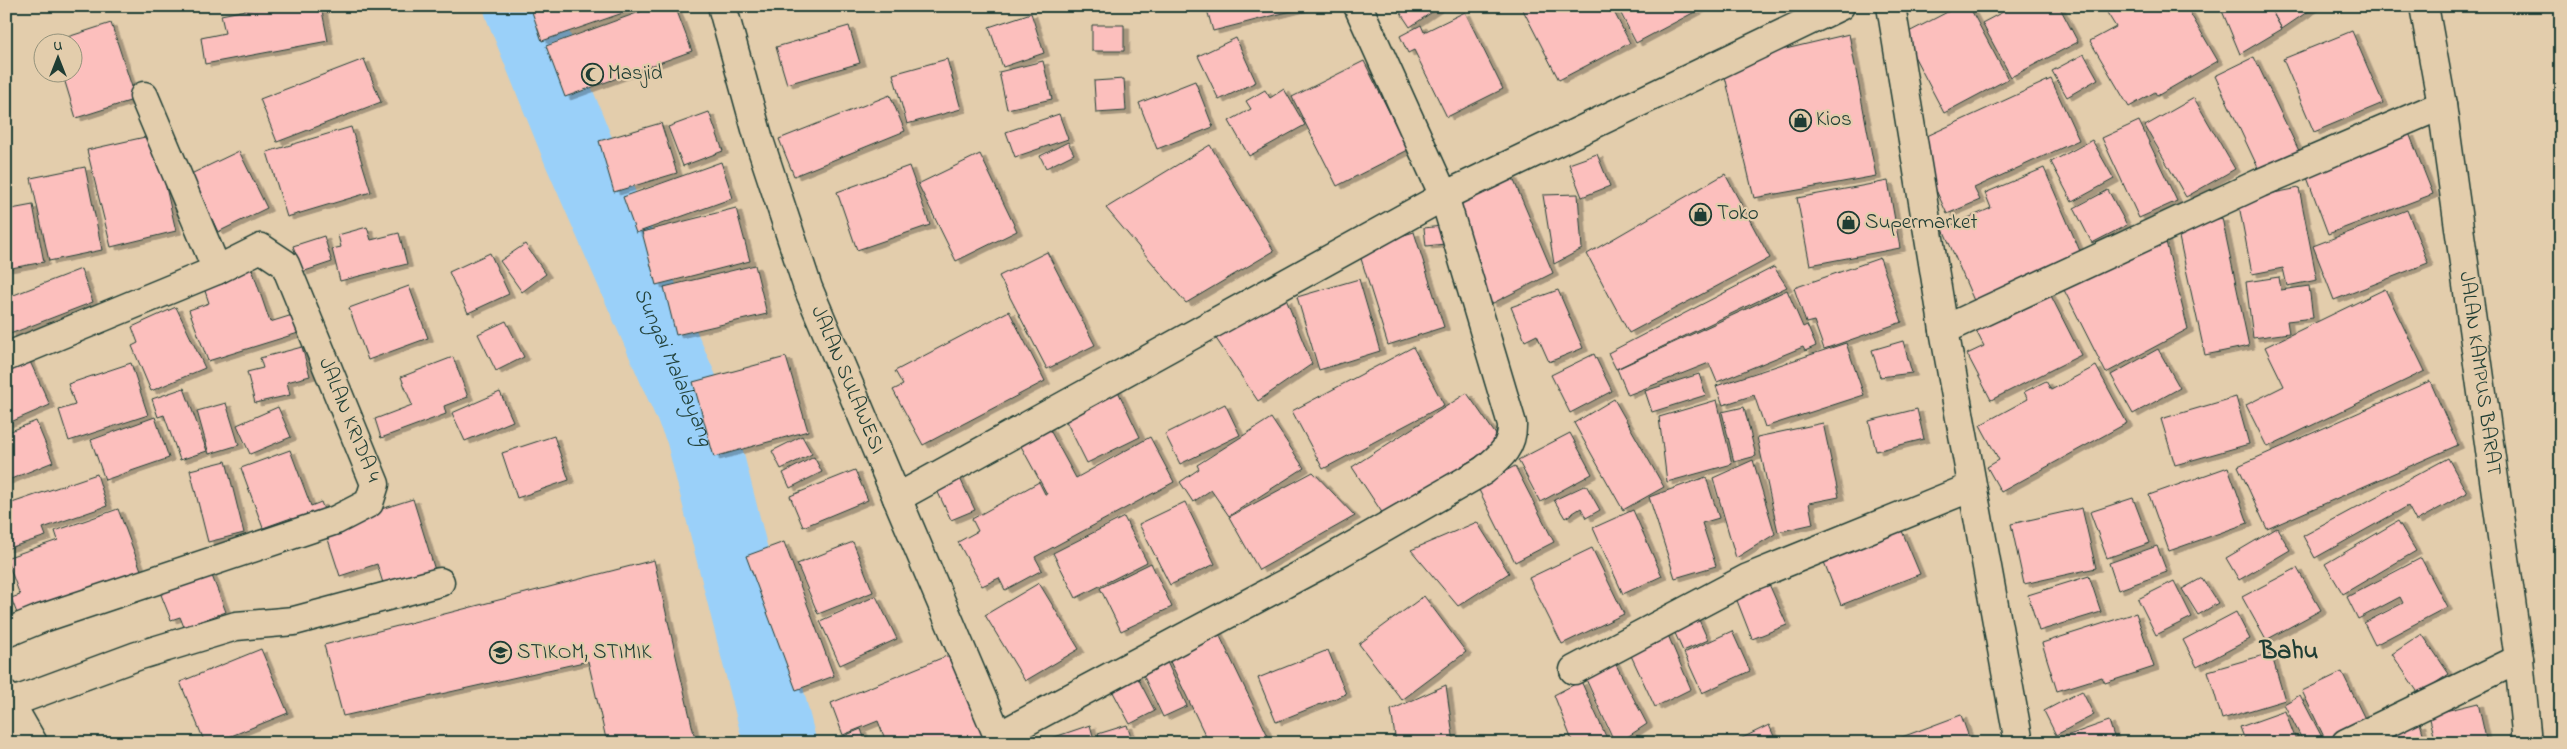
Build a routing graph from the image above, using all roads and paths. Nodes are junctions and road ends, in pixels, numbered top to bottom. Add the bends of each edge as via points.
1 (722, 6) edge
2 (1358, 6) edge
3 (1840, 6) edge
4 (1891, 6) edge
5 (2424, 6) edge
6 (144, 96) dead end
7 (2442, 105) junction
8 (1444, 196) junction
9 (217, 270) junction
10 (1944, 330) junction
11 (6, 357) edge
12 (1972, 487) junction
13 (898, 498) junction
14 (440, 582) dead end
15 (6, 633) edge
16 (2519, 659) junction
17 (1574, 670) dead end
18 (8, 699) edge
19 (1000, 739) edge
20 (33, 743) edge
21 (2019, 743) edge
22 (2346, 743) edge
23 (2527, 743) edge

1 - 13 street, JALAN SULAWESI via 759,140 808,288
2 - 8 street
3 - 8 street
4 - 10 street
5 - 7 street, JALAN KAMPUS BARAT
6 - 9 street
7 - 10 street via 2260,183
7 - 16 street, JALAN KAMPUS BARAT
8 - 13 street
8 - 19 street via 1512,424 1513,436 1501,456 1483,471 1316,567
9 - 11 street, JALAN KRIDA 4
9 - 15 street, JALAN KRIDA 4 via 261,248 285,264 375,484 369,503 336,520
10 - 12 street
12 - 17 street via 1748,578
12 - 21 street
13 - 19 street, JALAN SULAWESI
14 - 18 street via 294,622 236,626
16 - 22 street
16 - 23 street, JALAN KAMPUS BARAT
18 - 20 street

